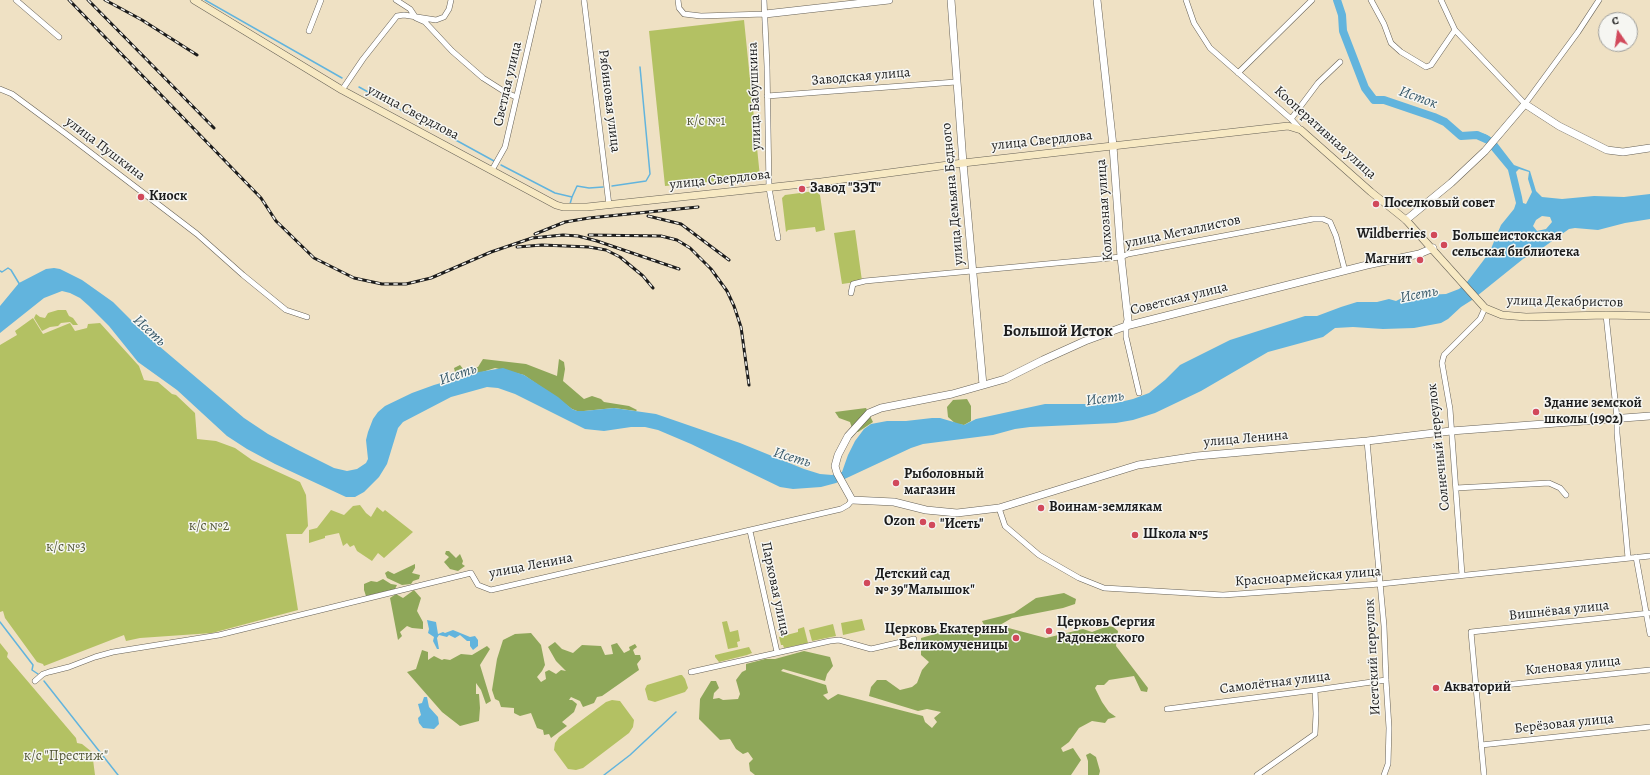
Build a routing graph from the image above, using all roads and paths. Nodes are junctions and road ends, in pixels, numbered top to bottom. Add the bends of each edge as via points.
1 (16, 0) edge
2 (194, 0) edge
3 (322, 0) edge
4 (396, 0) edge
5 (451, 0) edge
6 (539, 0) edge
7 (584, 0) edge
8 (678, 0) edge
9 (764, 0) edge
10 (890, 0) edge
11 (951, 0) edge
12 (1096, 0) edge
13 (1186, 0) edge
14 (1312, 0) edge
15 (1370, 0) edge
16 (1440, 0) edge
17 (1599, 0) edge
18 (765, 14) junction
19 (416, 18) junction
20 (1454, 30) junction
21 (309, 32) dead end
22 (59, 37) dead end
23 (1340, 62) dead end
24 (1238, 73) junction
25 (956, 82) junction
26 (0, 89) edge
27 (342, 90) junction
28 (767, 96) junction
29 (516, 97) junction
30 (1525, 104) junction
31 (1292, 119) junction
32 (1301, 130) junction
33 (1113, 146) junction
34 (1650, 148) edge
35 (963, 163) junction
36 (492, 170) junction
37 (769, 188) junction
38 (609, 205) junction
39 (1406, 220) junction
40 (778, 238) dead end
41 (1433, 248) junction
42 (1121, 257) junction
43 (973, 271) junction
44 (1345, 271) junction
45 (851, 293) dead end
46 (1483, 306) junction
47 (1606, 315) junction
48 (1650, 316) edge
49 (307, 318) dead end
50 (1126, 326) junction
51 (983, 385) junction
52 (1139, 393) dead end
53 (1650, 416) edge
54 (1617, 418) junction
55 (1451, 431) junction
56 (1367, 441) junction
57 (1456, 488) junction
58 (1566, 495) dead end
59 (852, 500) junction
60 (1000, 508) junction
61 (750, 531) junction
62 (1650, 556) edge
63 (1636, 557) junction
64 (1628, 558) junction
65 (1462, 575) junction
66 (1380, 584) junction
67 (1648, 613) edge
68 (1650, 634) edge
69 (914, 639) dead end
70 (777, 652) junction
71 (1650, 670) edge
72 (691, 672) dead end
73 (1386, 680) junction
74 (35, 681) dead end
75 (1475, 688) junction
76 (1314, 690) junction
77 (1167, 709) dead end
78 (1650, 727) edge
79 (1481, 745) junction
80 (1257, 775) edge
81 (1384, 775) edge
82 (1484, 775) edge

1 - 22 street
2 - 27 main road, улица Свердлова
3 - 21 street
4 - 19 street via 410,9
5 - 19 street via 444,17 436,20
6 - 29 street, Светлая улица
7 - 38 street, Рябиновая улица
8 - 18 street via 679,8 684,14
9 - 18 street, улица Бабушкина
10 - 18 street
11 - 25 street, улица Демьяна Бедного
12 - 33 street, Колхозная улица
13 - 24 street, Кооперативная улица via 1200,35 1210,48
14 - 24 street
15 - 20 street via 1384,24 1391,43 1426,67 1431,65
16 - 20 street
17 - 30 street
18 - 28 street, улица Бабушкина
19 - 27 street via 400,15 393,20
19 - 29 street via 425,22 452,51 483,78
20 - 30 street
23 - 31 street via 1318,84
24 - 31 street, Кооперативная улица
25 - 28 street, Заводская улица
25 - 35 street, улица Демьяна Бедного
26 - 49 street, улица Пушкина via 12,94 156,202 286,310
27 - 36 main road, улица Свердлова
28 - 37 street, улица Бабушкина
29 - 36 street, Светлая улица via 505,147
30 - 34 street via 1559,126 1607,150 1623,152
30 - 39 street via 1485,151 1451,184
31 - 32 street, Кооперативная улица
32 - 33 main road, улица Свердлова via 1288,126
32 - 39 main road, Кооперативная улица
33 - 35 main road, улица Свердлова
33 - 42 street, Колхозная улица
35 - 37 main road, улица Свердлова
35 - 43 street, улица Демьяна Бедного
36 - 38 main road, улица Свердлова via 556,205 573,208
37 - 38 main road, улица Свердлова
37 - 40 street, улица Бабушкина
39 - 41 main road, Кооперативная улица
41 - 44 street, Советская улица via 1419,254
41 - 46 main road, Кооперативная улица
42 - 43 street, улица Металлистов
42 - 44 street, улица Металлистов via 1323,219 1330,222 1333,227
42 - 50 street, Колхозная улица via 1128,320
43 - 45 street, улица Металлистов via 865,281 853,284
43 - 51 street, улица Демьяна Бедного
44 - 50 street, Советская улица
46 - 47 main road, улица Декабристов via 1502,315 1526,317
46 - 55 street, Солнечный переулок via 1480,319 1444,355 1442,363
47 - 48 main road, улица Декабристов
47 - 54 street
50 - 51 street, Советская улица via 1078,344 1005,379
50 - 52 street, Колхозная улица via 1126,337
51 - 59 street, Советская улица via 881,408 870,413 848,436 835,466
53 - 54 street, улица Ленина
54 - 55 street, улица Ленина
54 - 64 street
55 - 56 street, улица Ленина
55 - 57 street, Солнечный переулок
56 - 60 street, улица Ленина via 1197,456 1138,465
56 - 66 street, Исетский переулок
57 - 58 street via 1549,483 1560,488
57 - 65 street, Солнечный переулок
59 - 60 street, улица Ленина via 894,502 946,513
59 - 61 street, улица Ленина via 841,509
60 - 66 street, Красноармейская улица via 1005,526 1039,555 1078,578 1104,588 1223,595
61 - 70 street, Парковая улица
61 - 74 street, улица Ленина via 491,590 478,585 471,573 219,635 113,652 48,672
62 - 63 street, Красноармейская улица
63 - 64 street, Красноармейская улица
63 - 67 street
64 - 65 street, Красноармейская улица
65 - 66 street, Красноармейская улица
66 - 73 street, Исетский переулок
67 - 68 street
67 - 75 street, Вишнёвая улица via 1471,632
69 - 70 street, Парковая улица via 871,649 839,640
70 - 72 street, Парковая улица
71 - 75 street, Кленовая улица
73 - 76 street, Самолётная улица
73 - 81 street, Исетский переулок via 1389,728 1388,764
75 - 79 street
76 - 77 street, Самолётная улица
76 - 80 street via 1315,734
78 - 79 street, Берёзовая улица
79 - 82 street

